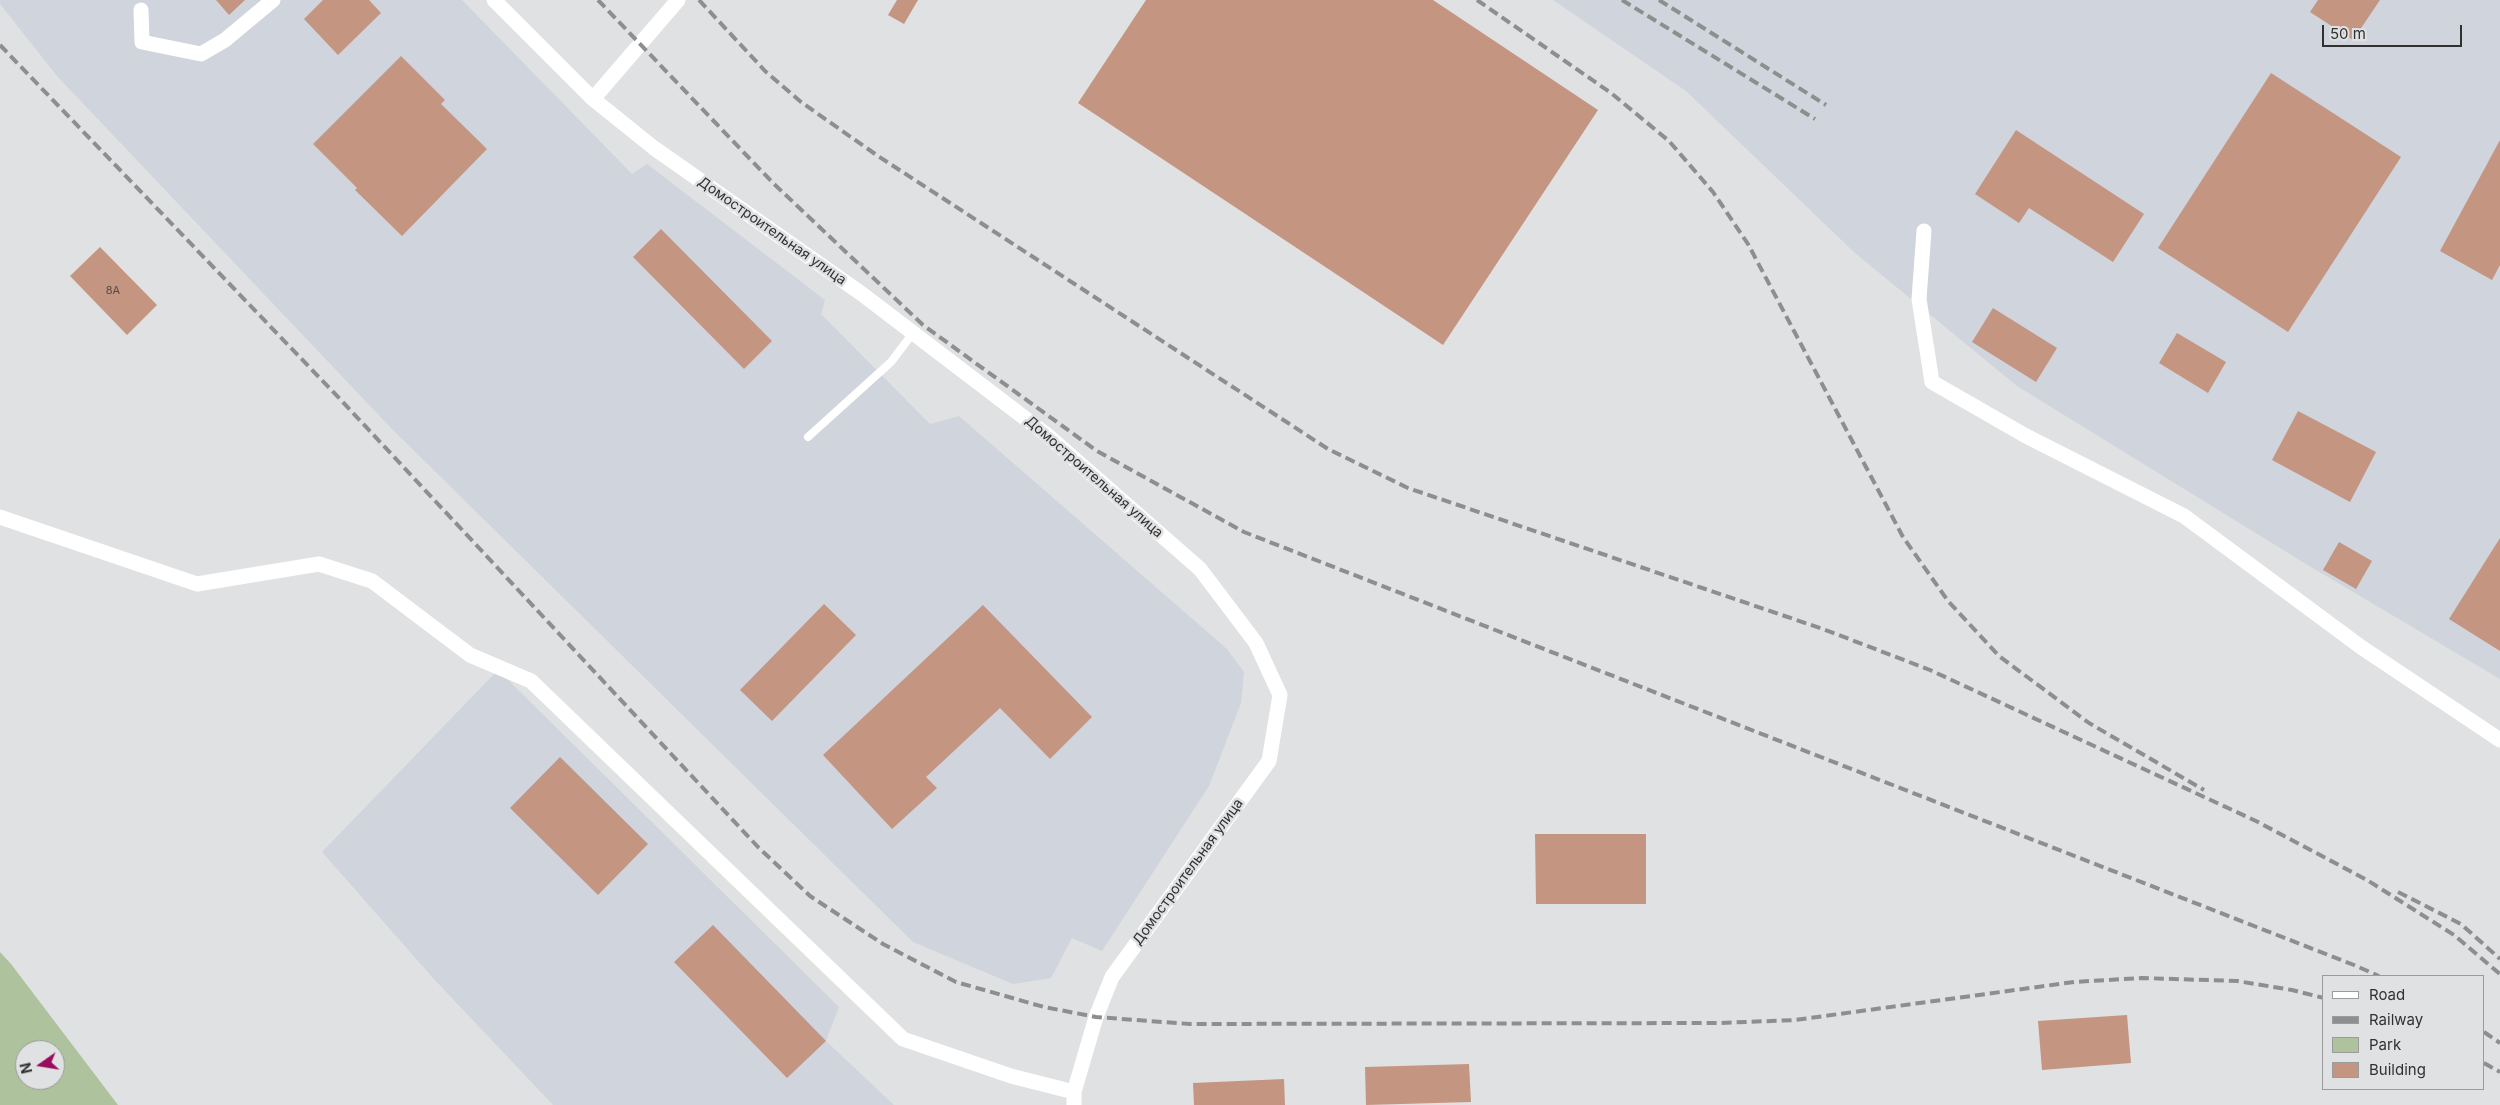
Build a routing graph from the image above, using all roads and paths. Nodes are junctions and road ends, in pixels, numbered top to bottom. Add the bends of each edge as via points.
1 (273, 0) edge
2 (494, 0) edge
3 (678, 0) edge
4 (141, 10) dead end
5 (593, 99) junction
6 (1924, 231) dead end
7 (912, 333) junction
8 (808, 437) dead end
9 (0, 517) edge
10 (2500, 740) edge
11 (1074, 1098) edge

1 - 4 street via 225,40 201,54 142,42
2 - 5 street, Домостроительная улица
3 - 5 street
5 - 7 street, Домостроительная улица via 654,148 862,294
6 - 10 street via 1919,299 1932,382 2026,436 2184,516 2361,647
7 - 8 lane via 891,362
7 - 11 street, Домостроительная улица via 1047,435 1200,569 1256,643 1280,695 1269,761 1112,977 1096,1017
9 - 11 street via 197,584 319,564 372,581 470,655 531,681 903,1039

